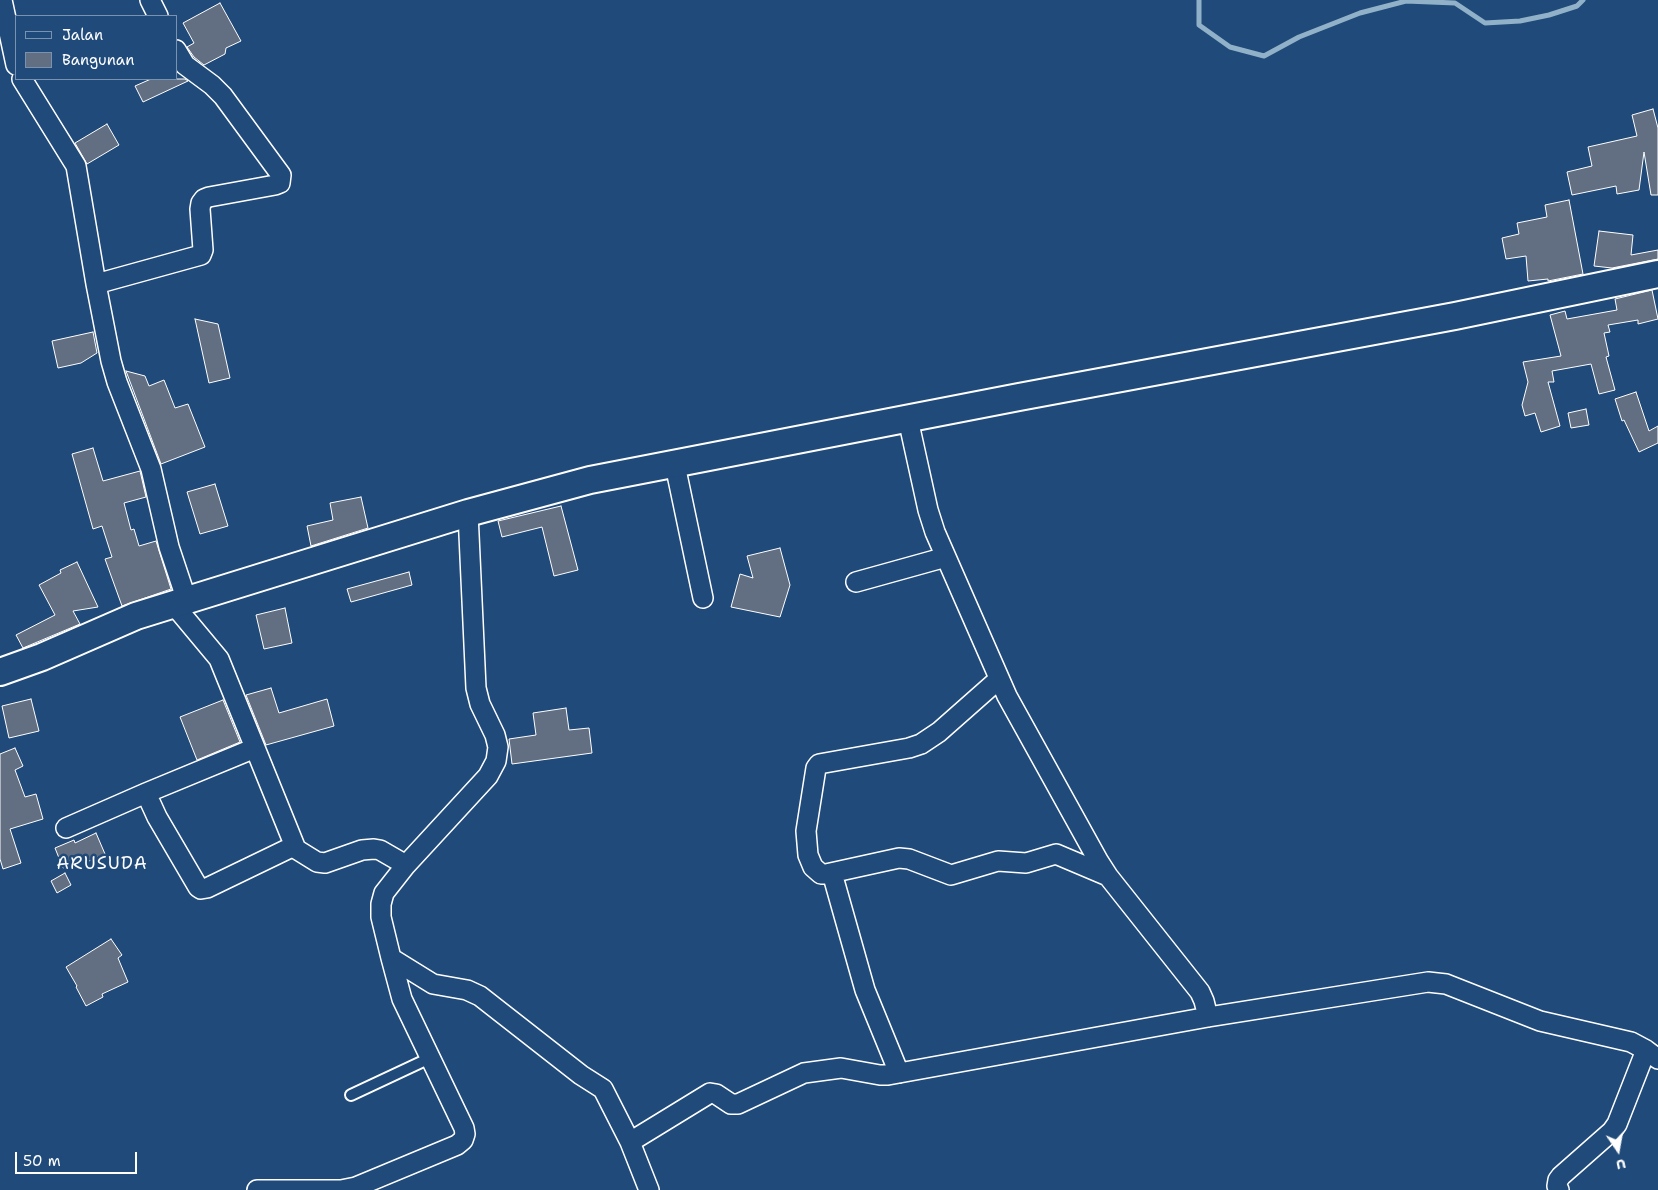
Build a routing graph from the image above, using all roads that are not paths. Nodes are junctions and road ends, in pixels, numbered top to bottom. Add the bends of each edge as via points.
1 (2, 0) edge
2 (150, 0) edge
3 (158, 15) edge
4 (178, 53) edge
5 (15, 60) edge
6 (23, 80) edge
7 (1658, 274) edge
8 (96, 284) junction
9 (908, 419) junction
10 (676, 465) junction
11 (468, 513) junction
12 (946, 557) junction
13 (856, 582) dead end
14 (704, 598) dead end
15 (181, 603) junction
16 (0, 672) edge
17 (1000, 679) junction
18 (255, 748) junction
19 (146, 793) junction
20 (66, 828) dead end
21 (294, 846) junction
22 (406, 865) junction
23 (832, 873) junction
24 (1108, 876) junction
25 (391, 958) junction
26 (1208, 1017) junction
27 (1652, 1054) edge
28 (430, 1058) junction
29 (898, 1073) junction
30 (351, 1095) dead end
31 (630, 1142) junction
32 (257, 1190) edge
33 (649, 1190) edge
34 (1559, 1190) edge

1 - 5 street
2 - 3 street
4 - 8 street via 185,65 223,96 281,175 280,183 204,199 200,209 201,255
6 - 8 street via 76,166
7 - 9 street via 1455,316
8 - 15 street via 114,371 152,469
9 - 10 street
9 - 12 street via 928,510
10 - 11 street via 590,480
10 - 14 street
11 - 15 street
11 - 22 street via 476,688 495,735 498,747 496,761 488,776
12 - 13 street
12 - 17 street
15 - 16 street via 136,616
15 - 18 street via 219,659
17 - 23 street via 921,744 823,762 817,766 806,831 808,855 821,874
17 - 24 street
18 - 19 street
18 - 21 street
19 - 20 street
19 - 21 street via 200,889
21 - 22 street via 317,862 329,862 374,849
22 - 25 street via 384,893 381,904
23 - 24 street via 899,858 956,874 998,861 1026,863 1056,854
23 - 29 street via 865,990
24 - 26 street via 1200,992
25 - 28 street via 402,999
25 - 31 street via 433,984 467,990 480,996 599,1086
26 - 27 street via 1437,982 1540,1021 1623,1039
26 - 29 street
27 - 34 street via 1617,1124 1561,1176 1557,1186
28 - 30 lane
28 - 32 street via 464,1128 460,1143 356,1187 341,1190
29 - 31 street via 880,1075 841,1068 804,1073 738,1104 731,1104 710,1093
31 - 33 street

